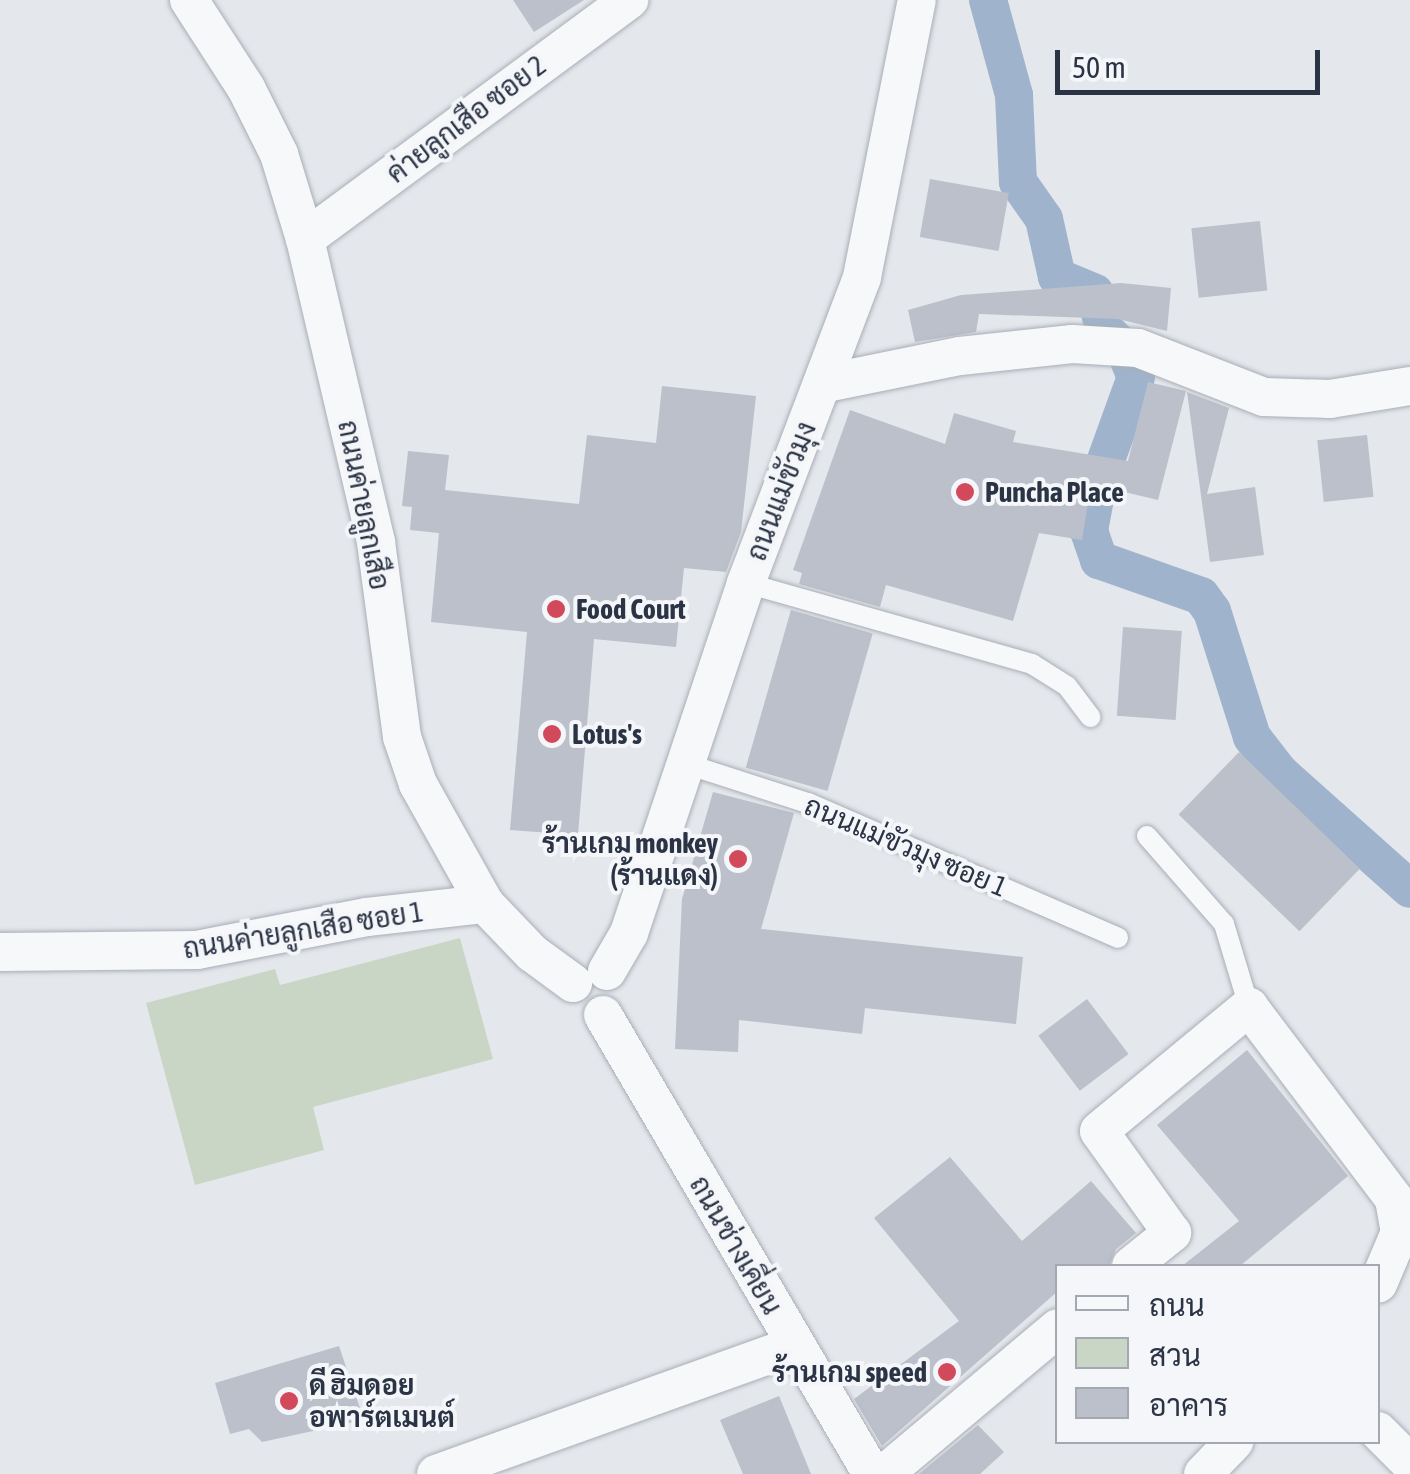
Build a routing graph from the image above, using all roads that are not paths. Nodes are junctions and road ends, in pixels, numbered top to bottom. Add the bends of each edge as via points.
1 (189, 0) edge
2 (629, 0) edge
3 (917, 0) edge
4 (305, 239) junction
5 (822, 384) junction
6 (1410, 386) edge
7 (746, 583) junction
8 (1090, 717) dead end
9 (690, 764) junction
10 (1147, 836) dead end
11 (485, 904) junction
12 (1118, 938) dead end
13 (0, 952) edge
14 (590, 977) junction
15 (1249, 1007) junction
16 (1134, 1264) edge
17 (1380, 1279) edge
18 (1055, 1331) edge
19 (794, 1346) junction
20 (1380, 1432) edge
21 (1232, 1444) edge
22 (1410, 1463) edge
23 (436, 1474) edge
24 (872, 1474) edge
25 (884, 1474) edge
26 (1204, 1474) edge

1 - 4 street, ถนนค่ายลูกเสือ via 271,138
2 - 4 street, ค่ายลูกเสือ ซอย 2
3 - 5 street, ถนนแม่ขัวมุง via 862,277
4 - 11 street, ถนนค่ายลูกเสือ via 376,542 402,737 439,831
5 - 6 street via 960,356 1072,344 1138,348 1264,398 1330,398
5 - 7 street, ถนนแม่ขัวมุง
7 - 8 lane via 1032,664 1066,686
7 - 9 street, ถนนแม่ขัวมุง
9 - 12 lane, ถนนแม่ขัวมุง ซอย 1 via 808,802
9 - 14 street, ถนนแม่ขัวมุง via 629,933
10 - 15 lane via 1224,924
11 - 13 street, ถนนค่ายลูกเสือ ซอย 1 via 367,916 197,950
11 - 14 street, ถนนค่ายลูกเสือ via 532,953
14 - 19 street, ถนนช่างเคี่ยน via 618,997 603,1015
15 - 16 street via 1099,1130 1172,1233
15 - 17 street via 1394,1199 1400,1232
18 - 25 street
19 - 23 street
19 - 24 street, ถนนช่างเคี่ยน
20 - 22 street
21 - 26 street

